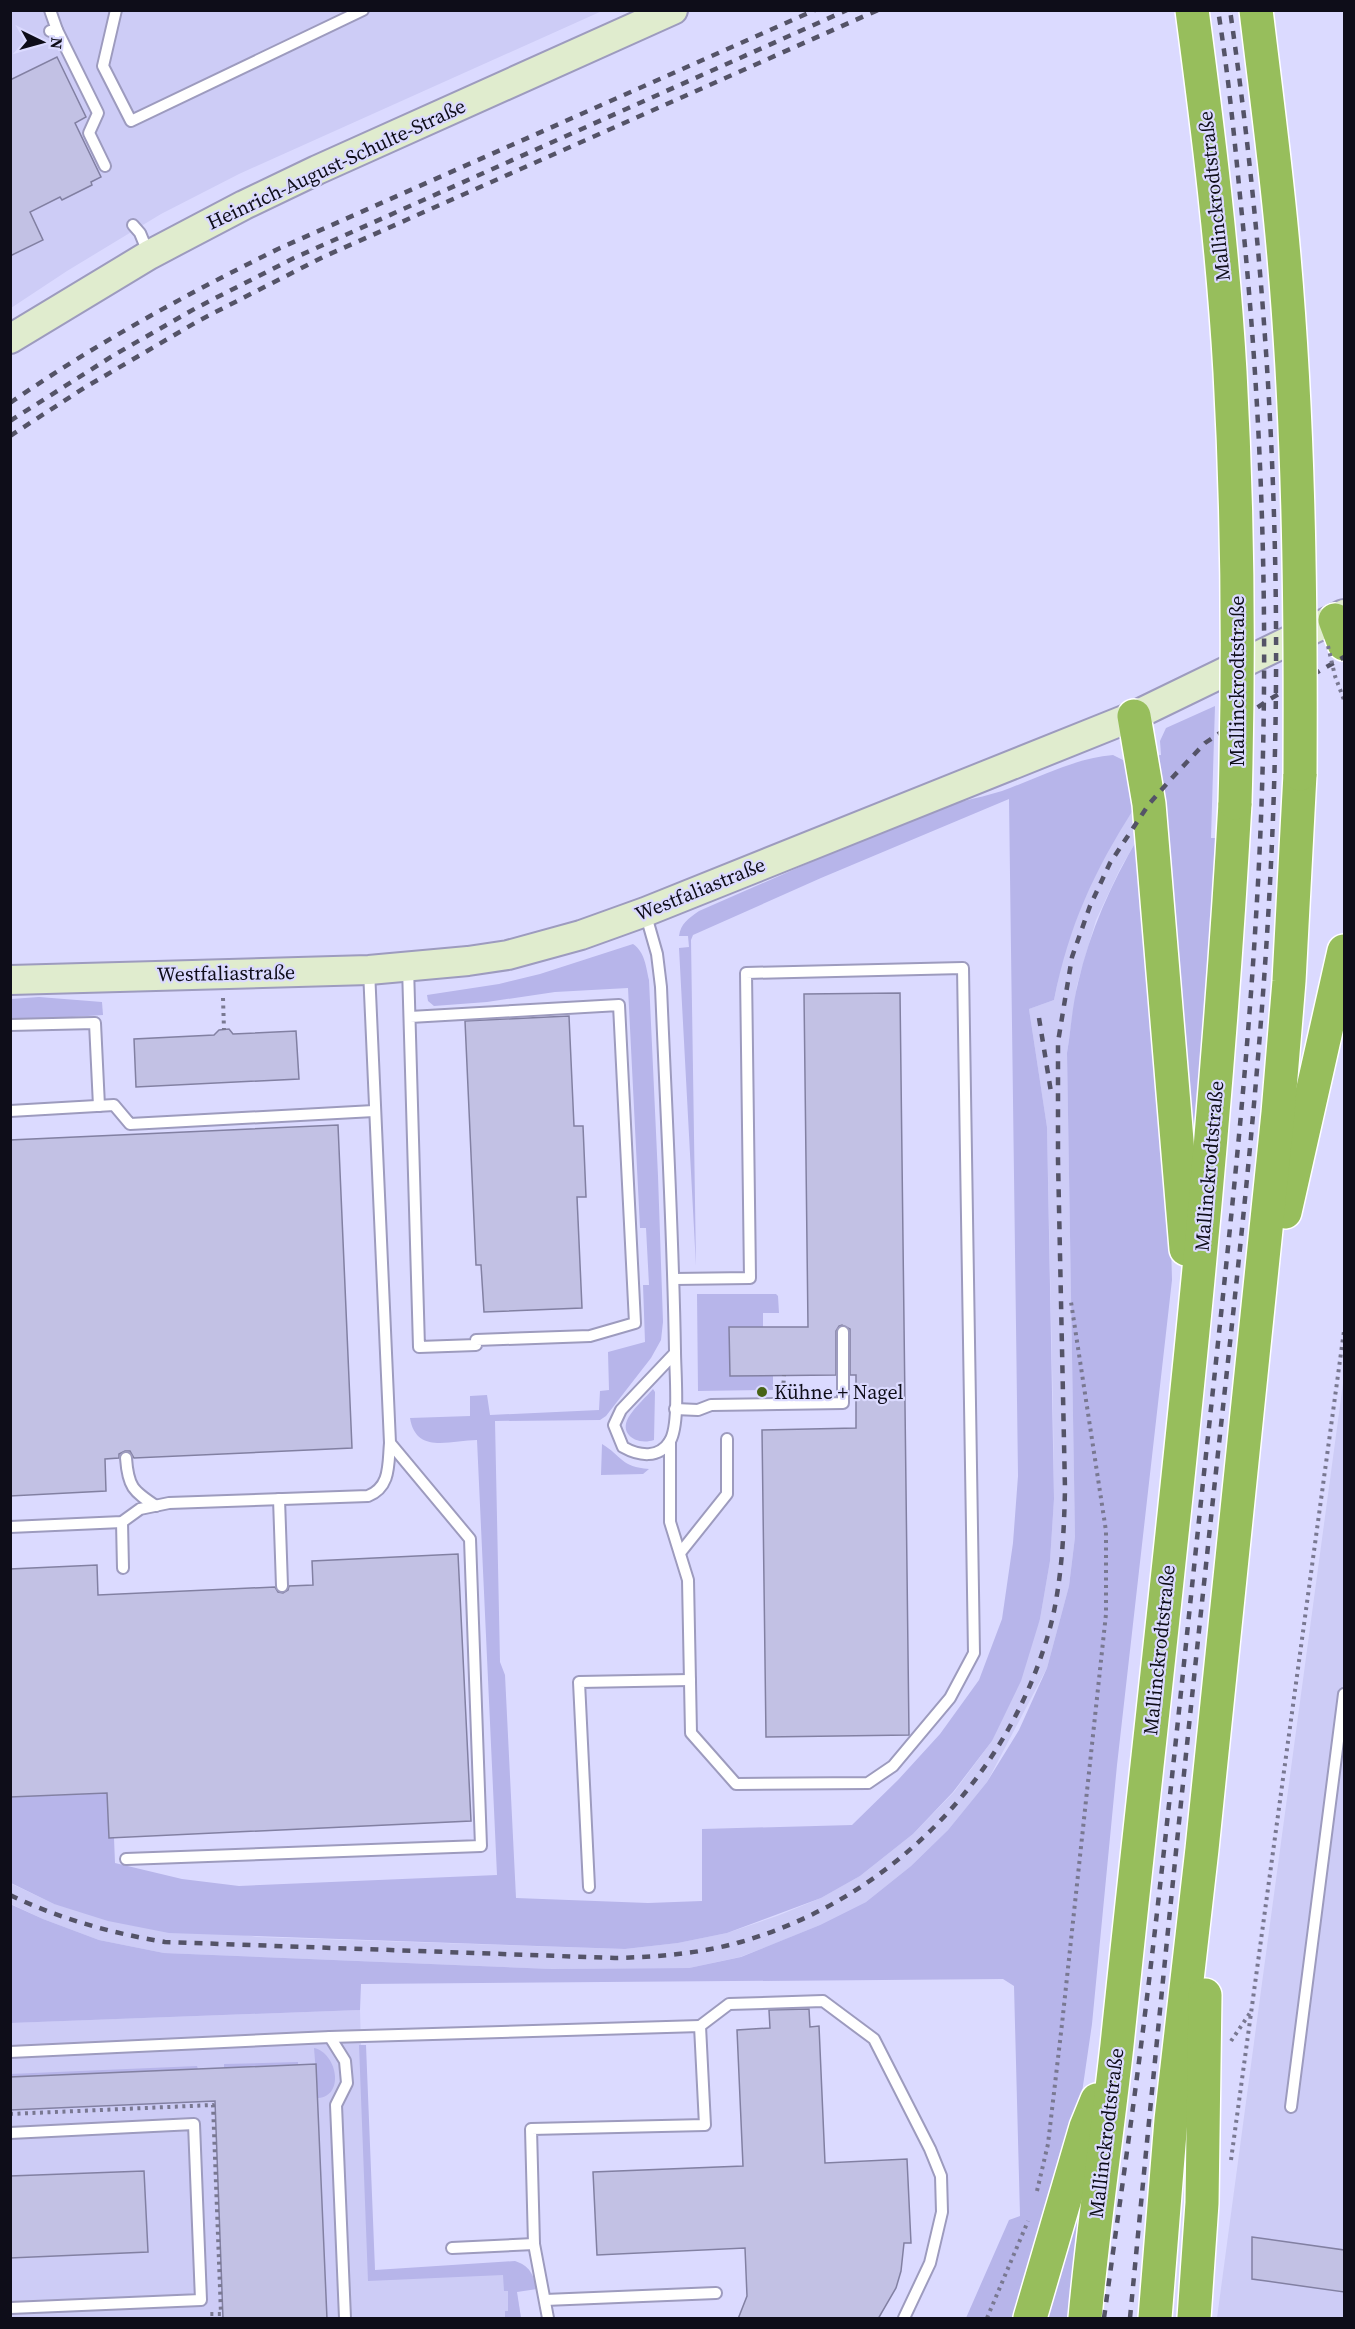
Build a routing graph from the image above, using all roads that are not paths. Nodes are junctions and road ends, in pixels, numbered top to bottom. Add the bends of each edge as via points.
1 (50, 10) edge
2 (116, 10) edge
3 (363, 10) edge
4 (673, 10) edge
5 (1191, 10) edge
6 (1256, 10) edge
7 (105, 166) dead end
8 (133, 225) dead end
9 (149, 255) junction
10 (10, 339) edge
11 (1341, 626) edge
12 (1134, 716) junction
13 (645, 912) junction
14 (1344, 951) edge
15 (408, 967) junction
16 (369, 970) junction
17 (10, 980) edge
18 (410, 1017) junction
19 (10, 1026) edge
20 (99, 1106) junction
21 (10, 1111) edge
22 (374, 1111) junction
23 (674, 1280) junction
24 (1194, 1325) junction
25 (843, 1332) dead end
26 (1255, 1336) junction
27 (675, 1353) junction
28 (675, 1409) junction
29 (727, 1439) dead end
30 (670, 1441) junction
31 (390, 1443) junction
32 (126, 1458) dead end
33 (279, 1499) junction
34 (156, 1506) junction
35 (122, 1522) junction
36 (10, 1527) edge
37 (680, 1553) junction
38 (123, 1568) dead end
39 (282, 1586) dead end
40 (690, 1680) junction
41 (1344, 1694) edge
42 (1202, 1849) junction
43 (126, 1859) dead end
44 (589, 1887) dead end
45 (700, 2026) junction
46 (330, 2037) junction
47 (1116, 2051) junction
48 (10, 2052) edge
49 (1291, 2107) dead end
50 (10, 2133) edge
51 (534, 2244) junction
52 (452, 2248) dead end
53 (716, 2293) dead end
54 (545, 2300) junction
55 (10, 2308) edge
56 (345, 2319) edge
57 (548, 2319) edge
58 (904, 2319) edge
59 (1030, 2319) edge
60 (1085, 2319) edge
61 (1155, 2319) edge
62 (1194, 2319) edge

1 - 7 lane via 54,30 98,113 89,133
2 - 3 lane via 103,66 131,121
4 - 9 street, Heinrich-August-Schulte-Straße via 316,170
5 - 24 highway, Mallinckrodtstraße, bridge via 1211,159 1230,369 1238,592 1235,803 1225,987
6 - 26 highway, bridge via 1282,236 1293,394 1299,549 1300,774 1289,981
8 - 9 lane
9 - 10 street, Heinrich-August-Schulte-Straße
11 - 12 street, Westfaliastraße
12 - 13 street, Westfaliastraße
12 - 24 highway via 1149,804
13 - 15 street, Westfaliastraße via 508,955
13 - 23 lane via 662,987
14 - 26 highway
15 - 16 street, Westfaliastraße
15 - 18 lane
16 - 17 street, Westfaliastraße
16 - 22 lane
18 - 18 lane via 419,1347 476,1345 476,1340 590,1336 635,1323 619,1005
19 - 20 lane via 95,1023
20 - 21 lane
20 - 22 lane via 114,1105 130,1124
22 - 31 lane
23 - 27 lane
23 - 40 lane via 750,1278 746,973 963,968 974,1653 937,1715 893,1766 868,1783 736,1784 691,1733
24 - 47 highway, Mallinckrodtstraße
25 - 28 lane via 843,1403
26 - 42 highway
27 - 28 lane
27 - 30 lane via 621,1410 614,1425 622,1447 635,1454 655,1453
28 - 30 lane via 675,1429
29 - 37 lane via 727,1494
30 - 37 lane via 670,1522
31 - 33 lane via 387,1478 378,1492 368,1496
31 - 43 lane via 471,1539 481,1846
32 - 34 lane via 127,1474 135,1492
33 - 34 lane
33 - 39 lane
34 - 35 lane via 140,1509
35 - 36 lane
35 - 38 lane
37 - 40 lane via 688,1580
40 - 44 lane via 579,1682
41 - 49 lane
42 - 61 highway via 1171,2120
42 - 62 highway via 1202,2203
45 - 46 lane
45 - 51 lane via 705,2125 531,2129
45 - 58 lane via 729,2004 823,2001 874,2039 942,2176 942,2212 930,2264
46 - 48 lane
46 - 56 lane via 345,2061 348,2083 336,2105
47 - 59 highway via 1086,2127
47 - 60 highway, Mallinckrodtstraße
50 - 55 lane via 194,2124 201,2300
51 - 52 lane
51 - 54 lane
53 - 54 lane
54 - 57 lane

